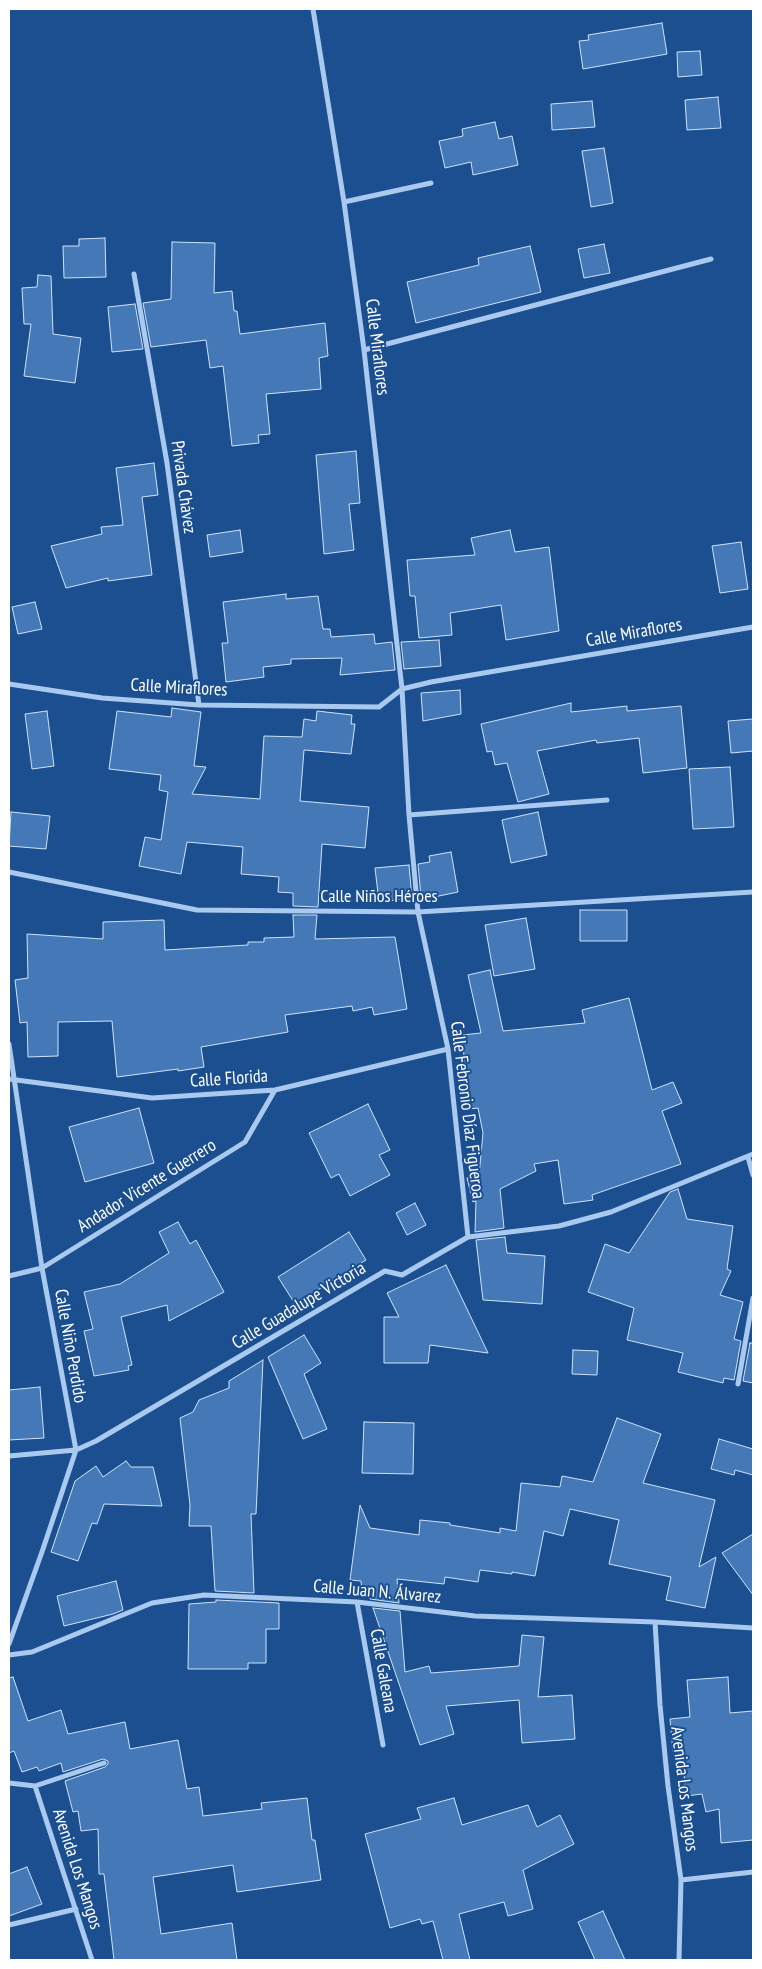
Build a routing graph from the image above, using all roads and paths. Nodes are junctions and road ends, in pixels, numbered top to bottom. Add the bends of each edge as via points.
1 (313, 9) edge
2 (431, 183) dead end
3 (344, 202) junction
4 (711, 259) dead end
5 (134, 274) dead end
6 (364, 350) junction
7 (753, 627) edge
8 (9, 684) edge
9 (402, 689) junction
10 (199, 705) junction
11 (607, 800) dead end
12 (409, 815) junction
13 (9, 872) edge
14 (753, 892) edge
15 (418, 912) junction
16 (9, 1044) edge
17 (448, 1049) junction
18 (9, 1079) edge
19 (16, 1080) junction
20 (275, 1090) junction
21 (750, 1155) edge
22 (753, 1175) edge
23 (468, 1238) junction
24 (42, 1268) junction
25 (9, 1276) edge
26 (753, 1298) edge
27 (738, 1384) dead end
28 (76, 1450) junction
29 (9, 1456) edge
30 (357, 1602) junction
31 (655, 1622) junction
32 (753, 1628) edge
33 (9, 1644) edge
34 (9, 1655) edge
35 (382, 1745) dead end
36 (104, 1763) dead end
37 (9, 1783) edge
38 (35, 1786) junction
39 (753, 1872) edge
40 (681, 1880) junction
41 (76, 1909) junction
42 (9, 1925) edge
43 (92, 1960) edge
44 (679, 1960) edge

1 - 3 street, Calle Miraflores
2 - 3 street
3 - 6 street, Calle Miraflores
4 - 6 street
5 - 10 street, Privada Chávez via 167,463
6 - 9 street, Calle Miraflores
7 - 9 street, Calle Miraflores
8 - 10 street, Calle Miraflores via 102,698
9 - 10 street, Calle Miraflores via 378,707
9 - 12 street, Calle Febronio Díaz Figueroa
11 - 12 street
12 - 15 street, Calle Febronio Díaz Figueroa
13 - 15 street, Calle Niños Héroes via 197,910
14 - 15 street, Calle Niños Héroes
15 - 17 street, Calle Febronio Díaz Figueroa
16 - 19 street, Calle Niño Perdido
17 - 20 street, Calle Florida
17 - 23 street, Calle Febronio Díaz Figueroa
18 - 19 street, Calle Florida
19 - 20 street, Calle Florida via 152,1098
19 - 24 street, Calle Niño Perdido
20 - 24 street, Andador Vicente Guerrero via 245,1142
21 - 22 street
21 - 23 street, Calle Guadalupe Victoria via 611,1212 559,1226
23 - 28 street, Calle Guadalupe Victoria via 402,1275 385,1271
24 - 25 street, Andador Vicente Guerrero
24 - 28 street, Calle Niño Perdido
26 - 27 street
28 - 29 street, Calle Guadalupe Victoria
28 - 33 street, Calle Niño Perdido
30 - 31 street, Calle Juan N. Álvarez via 475,1616
30 - 34 street, Calle Juan N. Álvarez via 204,1594 152,1603 32,1652
30 - 35 street, Calle Galeana
31 - 32 street, Calle Juan N. Álvarez
31 - 40 street, Avenida Los Mangos via 668,1786
36 - 38 street
37 - 38 street
38 - 41 street, Avenida Los Mangos
39 - 40 street
40 - 44 street, Avenida Los Mangos
41 - 42 street
41 - 43 street, Avenida Los Mangos

